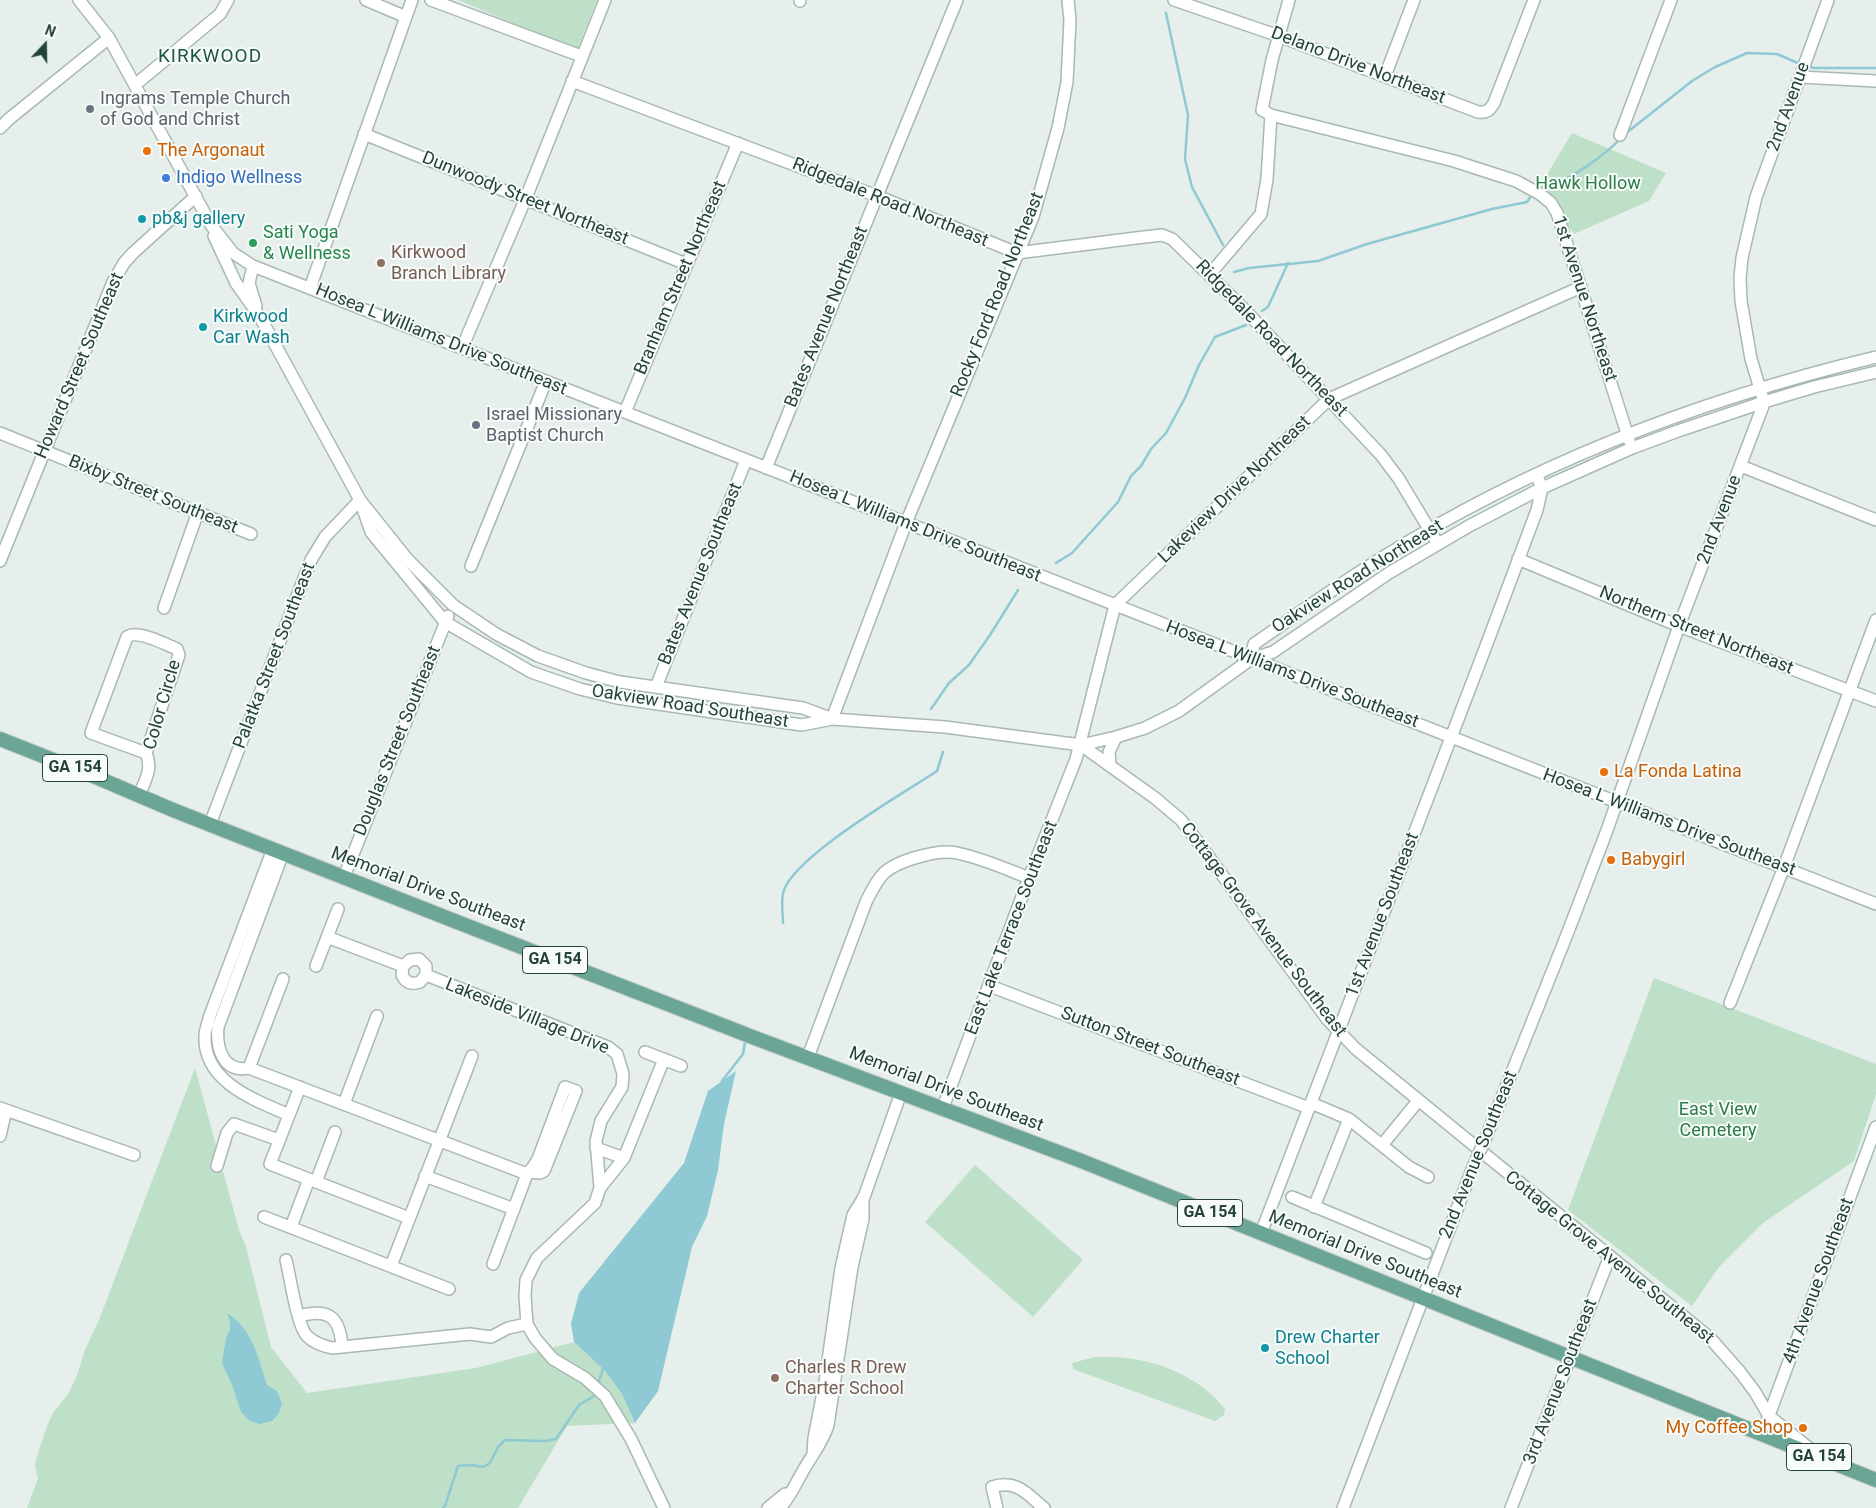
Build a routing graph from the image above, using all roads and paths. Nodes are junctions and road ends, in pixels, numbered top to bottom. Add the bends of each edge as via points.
1 (79, 0) edge
2 (228, 0) edge
3 (366, 0) edge
4 (412, 0) edge
5 (431, 0) edge
6 (605, 0) edge
7 (957, 0) edge
8 (1068, 0) edge
9 (1174, 0) edge
10 (1289, 0) edge
11 (1414, 0) edge
12 (1534, 0) edge
13 (1671, 0) edge
14 (1824, 1) edge
15 (406, 17) junction
16 (1279, 36) junction
17 (109, 38) junction
18 (581, 56) junction
19 (1803, 69) junction
20 (1385, 76) junction
21 (572, 81) junction
22 (1876, 81) edge
23 (135, 85) junction
24 (1271, 115) junction
25 (0, 128) edge
26 (364, 134) junction
27 (1620, 135) dead end
28 (738, 143) junction
29 (196, 196) junction
30 (877, 196) junction
31 (525, 200) junction
32 (211, 225) junction
33 (1017, 253) junction
34 (686, 264) junction
35 (253, 266) junction
36 (1210, 274) junction
37 (1581, 287) junction
38 (310, 288) junction
39 (260, 317) junction
40 (462, 348) junction
41 (1876, 357) edge
42 (1876, 372) edge
43 (546, 381) junction
44 (1760, 388) junction
45 (1329, 399) junction
46 (1764, 402) junction
47 (625, 412) junction
48 (0, 433) edge
49 (1627, 434) junction
50 (1632, 448) junction
51 (45, 452) junction
52 (746, 460) junction
53 (1741, 466) junction
54 (766, 468) junction
55 (1536, 474) junction
56 (1542, 488) junction
57 (360, 500) junction
58 (198, 512) junction
59 (1876, 520) edge
60 (906, 523) junction
61 (1430, 530) junction
62 (251, 534) dead end
63 (1438, 544) junction
64 (1518, 559) junction
65 (0, 561) edge
66 (471, 566) dead end
67 (453, 605) junction
68 (1115, 606) junction
69 (164, 608) dead end
70 (1876, 620) edge
71 (446, 622) junction
72 (1679, 626) junction
73 (1251, 659) junction
74 (656, 688) junction
75 (1849, 691) junction
76 (1876, 701) edge
77 (832, 719) junction
78 (1116, 737) junction
79 (1451, 737) junction
80 (0, 739) edge
81 (1081, 745) junction
82 (146, 754) junction
83 (1110, 766) junction
84 (139, 796) junction
85 (1618, 802) junction
86 (210, 824) junction
87 (278, 851) junction
88 (1784, 867) junction
89 (344, 877) junction
90 (1029, 878) junction
91 (1876, 904) edge
92 (338, 909) dead end
93 (327, 936) junction
94 (316, 966) dead end
95 (403, 966) junction
96 (426, 975) junction
97 (283, 980) dead end
98 (990, 986) junction
99 (1730, 1003) dead end
100 (377, 1016) dead end
101 (1339, 1033) junction
102 (645, 1052) dead end
103 (472, 1056) dead end
104 (808, 1058) junction
105 (664, 1059) junction
106 (681, 1066) dead end
107 (232, 1067) junction
108 (249, 1068) junction
109 (223, 1078) junction
110 (300, 1087) junction
111 (576, 1091) dead end
112 (901, 1093) junction
113 (1418, 1101) junction
114 (344, 1104) junction
115 (1310, 1106) junction
116 (3, 1109) edge
117 (942, 1110) junction
118 (289, 1115) junction
119 (1349, 1119) junction
120 (1876, 1127) edge
121 (335, 1132) dead end
122 (0, 1136) edge
123 (279, 1140) junction
124 (438, 1140) junction
125 (1382, 1145) junction
126 (596, 1148) junction
127 (134, 1155) dead end
128 (624, 1158) junction
129 (217, 1166) dead end
130 (528, 1173) junction
131 (425, 1176) junction
132 (1428, 1177) dead end
133 (312, 1181) junction
134 (600, 1188) junction
135 (1292, 1197) dead end
136 (1314, 1207) junction
137 (514, 1209) junction
138 (264, 1217) dead end
139 (409, 1218) junction
140 (291, 1227) junction
141 (1261, 1234) junction
142 (1426, 1254) dead end
143 (1610, 1256) junction
144 (286, 1260) dead end
145 (493, 1264) dead end
146 (391, 1266) junction
147 (450, 1289) dead end
148 (1422, 1298) junction
149 (299, 1316) junction
150 (528, 1324) junction
151 (342, 1348) junction
152 (1571, 1357) junction
153 (1769, 1416) junction
154 (1762, 1434) junction
155 (1820, 1457) junction
156 (1876, 1480) edge
157 (794, 1487) junction
158 (664, 1508) edge
159 (768, 1508) edge
160 (780, 1508) edge
161 (996, 1508) edge
162 (1044, 1508) edge
163 (1343, 1508) edge
164 (1511, 1508) edge

1 - 17 street, Hosea L Williams Drive Southeast
2 - 23 street via 220,14
3 - 15 street
4 - 15 street
5 - 18 street
6 - 18 street
7 - 30 street, Bates Avenue Northeast
8 - 33 street, Rocky Ford Road Northeast via 1067,82 1058,128 1033,217
9 - 16 street, Delano Drive Northeast
10 - 16 street
11 - 20 street
12 - 20 street, Delano Drive Northeast via 1494,103 1484,112
13 - 27 street
14 - 19 street, 2nd Avenue
15 - 26 street
16 - 20 street, Delano Drive Northeast
16 - 24 street via 1262,110
17 - 23 street, Hosea L Williams Drive Southeast
17 - 25 street
18 - 21 street
19 - 22 street
19 - 44 street, 2nd Avenue via 1756,197 1742,258 1742,301 1751,359
21 - 28 street, Ridgedale Road Northeast
21 - 31 street
23 - 29 street, Hosea L Williams Drive Southeast
24 - 36 street via 1268,179 1261,214
24 - 37 street, 1st Avenue Northeast via 1454,160 1516,181 1540,194 1551,202 1557,213
26 - 31 street, Dunwoody Street Northeast
26 - 38 street
28 - 30 street, Ridgedale Road Northeast
28 - 34 street, Branham Street Northeast
29 - 32 street, Hosea L Williams Drive Southeast
29 - 51 street, Howard Street Southeast via 124,263 113,282
30 - 33 street, Ridgedale Road Northeast
30 - 54 street, Bates Avenue Northeast
31 - 34 street, Dunwoody Street Northeast
31 - 40 street
32 - 35 street, Hosea L Williams Drive Southeast via 234,253
32 - 39 street, Oakview Road Southeast via 226,264
33 - 36 street, Ridgedale Road Northeast via 1162,235 1172,239
33 - 60 street, Rocky Ford Road Northeast
34 - 47 street, Branham Street Northeast
35 - 38 street, Hosea L Williams Drive Southeast
35 - 39 street, Oakview Road Southeast via 249,283
36 - 45 street, Ridgedale Road Northeast
37 - 45 street, Lakeview Drive Northeast
37 - 49 street, 1st Avenue Northeast
38 - 40 street, Hosea L Williams Drive Southeast
39 - 57 street, Oakview Road Southeast
40 - 43 street, Hosea L Williams Drive Southeast
41 - 44 street, Oakview Road Northeast via 1810,372
42 - 46 street, Oakview Road Northeast
43 - 47 street, Hosea L Williams Drive Southeast
43 - 66 street
44 - 46 street, 2nd Avenue
44 - 49 street, Oakview Road Northeast
45 - 61 street, Ridgedale Road Northeast via 1381,455
45 - 68 street, Lakeview Drive Northeast
46 - 50 street, Oakview Road Northeast
46 - 53 street, 2nd Avenue
47 - 52 street, Hosea L Williams Drive Southeast
48 - 51 street, Bixby Street Southeast
49 - 50 street, 1st Avenue Northeast
49 - 55 street, Oakview Road Northeast
50 - 56 street, Oakview Road Northeast
51 - 58 street, Bixby Street Southeast
51 - 65 street, Howard Street Southeast
52 - 54 street, Hosea L Williams Drive Southeast
52 - 74 street, Bates Avenue Southeast
53 - 59 street
53 - 72 street, 2nd Avenue
54 - 60 street, Hosea L Williams Drive Southeast
55 - 56 street
55 - 61 street, Oakview Road Northeast
56 - 63 street, Oakview Road Northeast
56 - 64 street
57 - 67 street, Oakview Road Southeast via 408,560
57 - 71 street, Oakview Road Southeast via 370,532
57 - 86 street, Palatka Street Southeast via 325,537 312,560
58 - 62 street, Bixby Street Southeast
58 - 69 street
60 - 68 street, Hosea L Williams Drive Southeast
60 - 77 street, Rocky Ford Road Northeast
61 - 63 street, Ridgedale Road Northeast
61 - 73 street, Oakview Road Northeast via 1380,559 1256,643
63 - 73 street, Oakview Road Northeast via 1273,652
64 - 72 street, Northern Street Northeast
64 - 79 street
67 - 71 street, Douglas Street Southeast
67 - 74 street, Oakview Road Southeast via 496,634 538,656 586,673
68 - 73 street, Hosea L Williams Drive Southeast
68 - 81 street, East Lake Terrace Southeast
70 - 75 street
71 - 77 street, Oakview Road Southeast via 530,672 580,689 608,696 802,724
71 - 89 street, Douglas Street Southeast
72 - 75 street, Northern Street Northeast
72 - 85 street, 2nd Avenue
73 - 78 street, Oakview Road Southeast via 1179,711 1145,728
73 - 79 street, Hosea L Williams Drive Southeast
74 - 77 street, Oakview Road Southeast via 803,708
75 - 76 street, Northern Street Northeast
75 - 88 street
77 - 81 street, Oakview Road Southeast via 945,727
78 - 81 street, Oakview Road Southeast
78 - 83 street via 1109,752
79 - 85 street, Hosea L Williams Drive Southeast
79 - 101 street, 1st Avenue Southeast
80 - 84 main road, Memorial Drive Southeast / GA 154
81 - 83 street, Cottage Grove Avenue Southeast
81 - 90 street, East Lake Terrace Southeast
82 - 82 street, Color Circle via 179,655 177,649 130,634 91,733
82 - 84 street, Color Circle via 149,769
83 - 101 street, Cottage Grove Avenue Southeast via 1180,820
84 - 86 main road, Memorial Drive Southeast / GA 154
85 - 88 street, Hosea L Williams Drive Southeast
85 - 148 street, 2nd Avenue Southeast, bridge
86 - 87 main road, Memorial Drive Southeast / GA 154
87 - 89 main road, Memorial Drive Southeast / GA 154
87 - 107 street via 218,1028 219,1050
87 - 109 street via 204,1036 211,1066
88 - 91 street, Hosea L Williams Drive Southeast
88 - 99 street
89 - 104 main road, Memorial Drive Southeast / GA 154
90 - 98 street, East Lake Terrace Southeast
90 - 104 street via 955,852 919,857 885,872 866,902
92 - 93 street
93 - 94 street
93 - 95 street, Lakeside Village Drive
95 - 96 street, Lakeside Village Drive via 410,960 419,959 426,966
95 - 96 street, Lakeside Village Drive via 402,976 407,982 420,982
96 - 126 street, Lakeside Village Drive via 608,1047 617,1054 624,1074 622,1087 601,1121
97 - 108 street
98 - 115 street, Sutton Street Southeast
98 - 117 street, East Lake Terrace Southeast
100 - 114 street
101 - 113 street, Cottage Grove Avenue Southeast
101 - 115 street, 1st Avenue Southeast
102 - 105 street
103 - 124 street
104 - 112 main road, Memorial Drive Southeast / GA 154
105 - 106 street
105 - 128 street
107 - 108 street
107 - 109 street
108 - 110 street
109 - 118 street via 247,1096
110 - 114 street
110 - 118 street
111 - 130 street via 565,1087 538,1159
112 - 117 main road, Memorial Drive Southeast / GA 154
112 - 157 street via 864,1197 854,1215 841,1268 813,1454
113 - 125 street
113 - 143 street, Cottage Grove Avenue Southeast
114 - 124 street
115 - 119 street, Sutton Street Southeast
115 - 141 street, 1st Avenue Southeast
116 - 122 street
116 - 127 street
117 - 141 main road, Memorial Drive Southeast / GA 154 via 1071,1157
118 - 123 street
119 - 125 street, Sutton Street Southeast
119 - 136 street
120 - 153 street, 4th Avenue Southeast
121 - 133 street
123 - 129 street via 234,1124 227,1133
123 - 133 street via 270,1164
124 - 130 street
124 - 131 street
125 - 132 street, Sutton Street Southeast via 1409,1167
126 - 128 street
126 - 134 street, Lakeside Village Drive
128 - 134 street
130 - 137 street
131 - 137 street
131 - 139 street
133 - 139 street
133 - 140 street
134 - 150 street via 595,1203 537,1258 530,1269 525,1296
135 - 136 street
136 - 142 street
137 - 145 street
138 - 140 street
139 - 146 street
140 - 146 street
141 - 148 main road, Memorial Drive Southeast / GA 154
143 - 152 street, 3rd Avenue Southeast
143 - 153 street, Cottage Grove Avenue Southeast via 1710,1338 1745,1379
144 - 149 street
146 - 147 street
148 - 152 main road, Memorial Drive Southeast / GA 154
148 - 163 street, 2nd Avenue Southeast
149 - 151 street via 306,1335 313,1341
149 - 151 street via 323,1312 332,1317 339,1326
150 - 151 street via 491,1336 470,1334
150 - 158 street via 534,1338 553,1359 585,1378 605,1396 631,1439
152 - 154 main road, Memorial Drive Southeast / GA 154
152 - 164 street, 3rd Avenue Southeast
153 - 154 street, 4th Avenue Southeast
153 - 155 street, Cottage Grove Avenue Southeast
154 - 155 main road, Memorial Drive Southeast / GA 154
155 - 156 main road, Memorial Drive Southeast / GA 154
157 - 159 street
157 - 160 street
161 - 162 street via 992,1487 1001,1484 1016,1486

